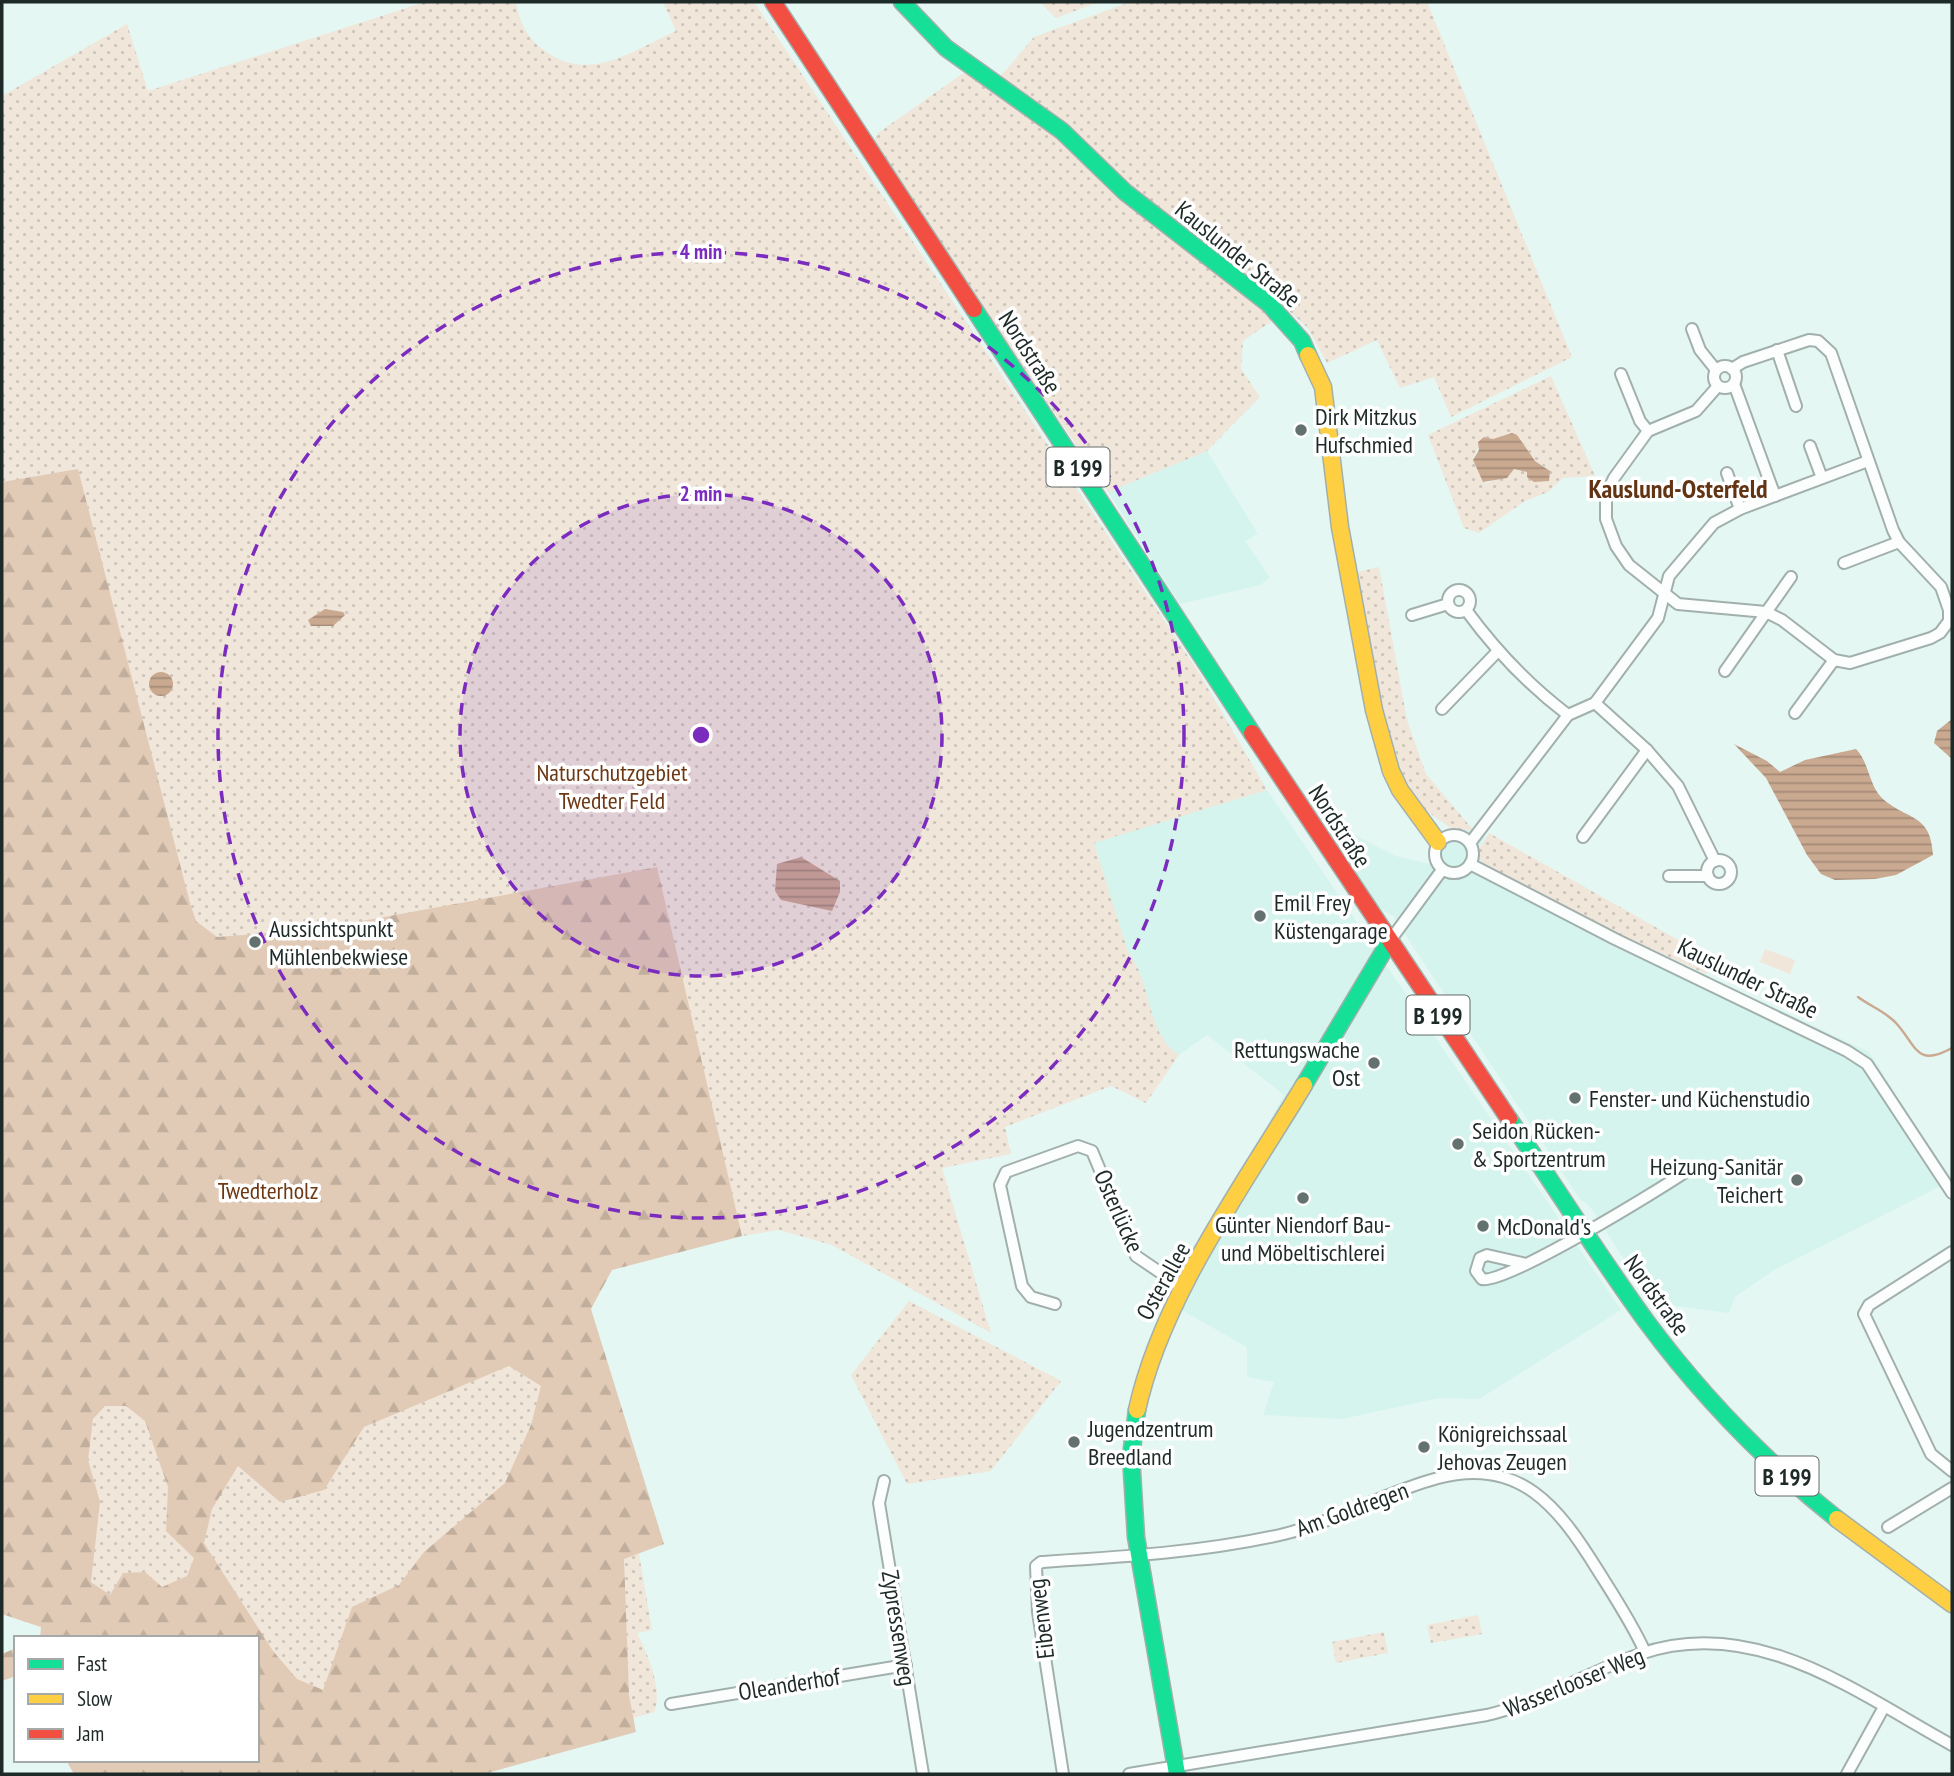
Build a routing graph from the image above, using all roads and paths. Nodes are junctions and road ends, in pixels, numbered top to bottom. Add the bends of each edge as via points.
1 (773, 2) edge
2 (902, 2) edge
3 (1692, 329) dead end
4 (1777, 350) junction
5 (1732, 369) junction
6 (1716, 370) junction
7 (1621, 374) dead end
8 (1734, 384) junction
9 (1718, 386) junction
10 (1796, 407) dead end
11 (1648, 431) junction
12 (1810, 446) dead end
13 (1868, 461) junction
14 (1727, 473) dead end
15 (1822, 478) junction
16 (1776, 496) junction
17 (1740, 509) junction
18 (1899, 542) junction
19 (1844, 563) dead end
20 (1791, 577) dead end
21 (1666, 595) junction
22 (1448, 604) junction
23 (1466, 610) junction
24 (1766, 612) junction
25 (1412, 615) dead end
26 (1497, 652) junction
27 (1834, 660) junction
28 (1725, 671) dead end
29 (1595, 703) junction
30 (1442, 709) dead end
31 (1795, 713) dead end
32 (1568, 715) junction
33 (1647, 750) junction
34 (1583, 836) dead end
35 (1438, 842) junction
36 (1470, 843) junction
37 (1715, 861) junction
38 (1470, 864) junction
39 (1442, 870) junction
40 (1669, 876) dead end
41 (1708, 876) junction
42 (1389, 942) junction
43 (1690, 1169) dead end
44 (1952, 1193) edge
45 (1585, 1233) junction
46 (1952, 1252) edge
47 (1525, 1264) dead end
48 (1183, 1288) junction
49 (1055, 1304) dead end
50 (1952, 1471) edge
51 (884, 1481) dead end
52 (1952, 1488) edge
53 (1888, 1527) dead end
54 (1137, 1555) junction
55 (1952, 1604) edge
56 (1645, 1652) junction
57 (906, 1665) junction
58 (671, 1704) dead end
59 (1884, 1707) junction
60 (1952, 1745) edge
61 (1176, 1771) edge
62 (923, 1774) edge
63 (1063, 1774) edge
64 (1129, 1774) edge
65 (1847, 1774) edge

1 - 42 main road, Nordstraße / B 199
2 - 35 main road, Kauslunder Straße via 930,35 1062,131 1125,192 1240,280 1290,324 1313,360 1328,415 1340,527 1374,710 1400,790
3 - 6 street via 1700,350
4 - 5 street
4 - 10 street
4 - 13 street via 1809,340 1818,341 1832,353
5 - 6 street
5 - 8 street
6 - 9 street
7 - 11 street
8 - 9 street
8 - 16 street
9 - 11 street via 1696,411
11 - 21 street via 1614,478 1604,507 1621,556
12 - 15 street
13 - 15 street
13 - 18 street
14 - 17 street
15 - 16 street
16 - 17 street
17 - 21 street via 1714,523 1670,576
18 - 19 street
18 - 27 street via 1941,587 1949,610 1945,628 1931,638 1859,662
20 - 24 street
21 - 24 street via 1678,604
21 - 29 street via 1658,618
22 - 23 street via 1456,612
22 - 23 street via 1452,591 1464,590 1471,600
22 - 25 street
23 - 26 street
24 - 27 street
24 - 28 street
26 - 30 street
26 - 32 street
27 - 31 street
29 - 32 street
29 - 33 street
32 - 36 street
33 - 34 street
33 - 37 street via 1678,786
35 - 36 street via 1455,835
35 - 39 street, Kauslunder Straße via 1435,859
36 - 38 street
37 - 41 street
37 - 41 street via 1727,862 1729,880 1717,884
38 - 39 street via 1461,873
38 - 44 street, Kauslunder Straße via 1867,1064
39 - 42 street, Osterallee
40 - 41 street
42 - 45 main road, Nordstraße / B 199
42 - 48 main road, Osterallee
43 - 45 street
45 - 47 street
45 - 55 main road, Nordstraße / B 199 via 1685,1370 1756,1446 1808,1496
46 - 50 street via 1869,1305 1864,1314 1931,1454
48 - 49 street, Osterlücke via 1136,1256 1092,1151 1078,1146 1006,1172 1000,1185 1022,1286 1031,1297
48 - 54 main road, Osterallee via 1150,1357 1133,1423 1129,1487
51 - 57 street, Zypressenweg via 879,1503
52 - 53 street
54 - 56 street, Am Goldregen via 1284,1534 1440,1477 1494,1474 1523,1484 1561,1515 1610,1588
54 - 61 main road, Osterallee
54 - 63 street, Eibenweg via 1036,1566 1038,1612
56 - 59 street, Wasserlooser Weg via 1708,1643 1766,1650 1809,1666
56 - 61 street, Wasserlooser Weg via 1500,1712
57 - 58 street, Oleanderhof
57 - 62 street, Zypressenweg
59 - 60 street, Wasserlooser Weg
59 - 65 street
61 - 64 street, Wasserlooser Weg

